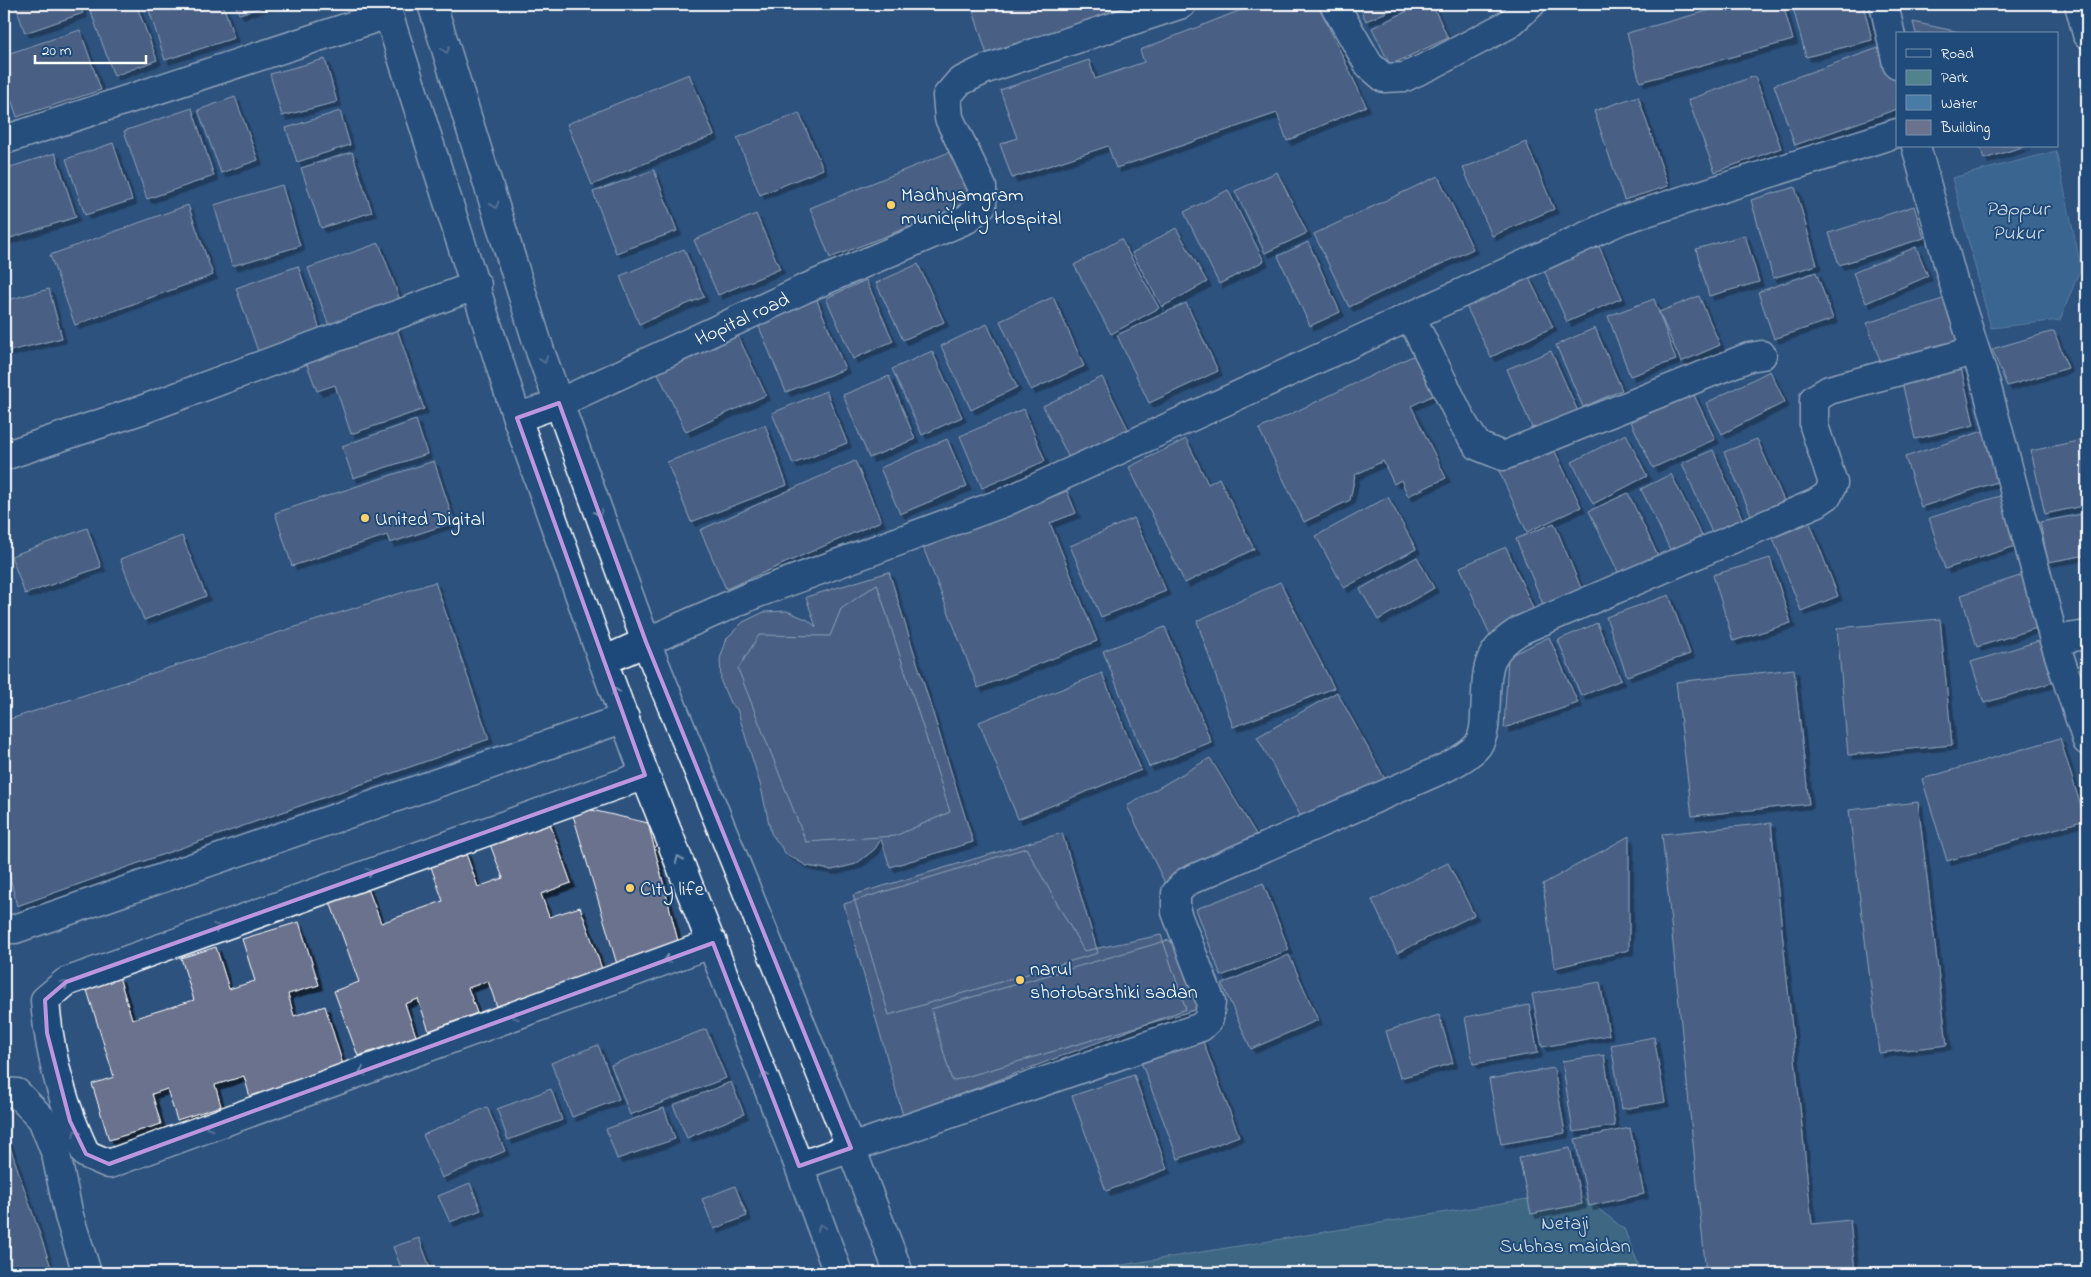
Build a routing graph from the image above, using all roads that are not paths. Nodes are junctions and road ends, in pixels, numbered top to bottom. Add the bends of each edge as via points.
1 (432, 4) edge
2 (1182, 4) edge
3 (1334, 4) edge
4 (1531, 4) edge
5 (1884, 4) edge
6 (2079, 4) edge
7 (386, 9) edge
8 (2087, 34) edge
9 (1896, 59) edge
10 (1896, 133) edge
11 (4, 140) edge
12 (1917, 148) edge
13 (477, 286) junction
14 (1411, 317) junction
15 (1974, 351) junction
16 (1762, 355) dead end
17 (559, 403) junction
18 (517, 418) junction
19 (4, 456) edge
20 (2087, 635) edge
21 (2054, 640) junction
22 (646, 642) junction
23 (603, 661) junction
24 (625, 718) junction
25 (2087, 741) edge
26 (645, 775) junction
27 (4, 929) edge
28 (713, 943) junction
29 (4, 1092) edge
30 (851, 1148) junction
31 (799, 1166) junction
32 (86, 1273) edge
33 (838, 1273) edge
34 (899, 1273) edge

1 -> 17 street
2 - 17 street, Hopital road via 986,69 959,82 947,96 949,118 982,188 982,205 967,219 804,289
3 - 4 street via 1368,65 1384,78 1405,76 1435,63 1509,24
5 - 9 street
6 - 8 street
7 - 11 street
7 - 13 street
10 - 14 street via 1621,220
12 - 15 street
13 - 18 street
13 - 19 street
14 - 16 street via 1478,446 1503,456 1749,357
14 - 22 street via 1005,502 755,594
15 - 21 street via 1986,384
15 - 30 street via 1829,390 1814,399 1814,426 1834,483 1828,495 1816,503 1521,630 1503,641 1488,670 1484,732 1478,745 1467,756 1186,882 1176,892 1176,912 1211,1002 1209,1019 1201,1026
17 - 18 street, Hopital road
17 -> 22 street
18 - 23 street
20 - 21 street
21 - 25 street
22 - 23 street
22 - 30 street
24 -> 23 street
24 - 26 street
24 - 27 street via 15,929
28 -> 26 street
28 -> 26 street via 109,1164 86,1154 70,1121 47,1033 45,1000 66,982
31 -> 28 street
29 - 32 street via 17,1093 42,1119 56,1154 69,1216
30 - 31 street
30 - 34 street
33 -> 31 street

